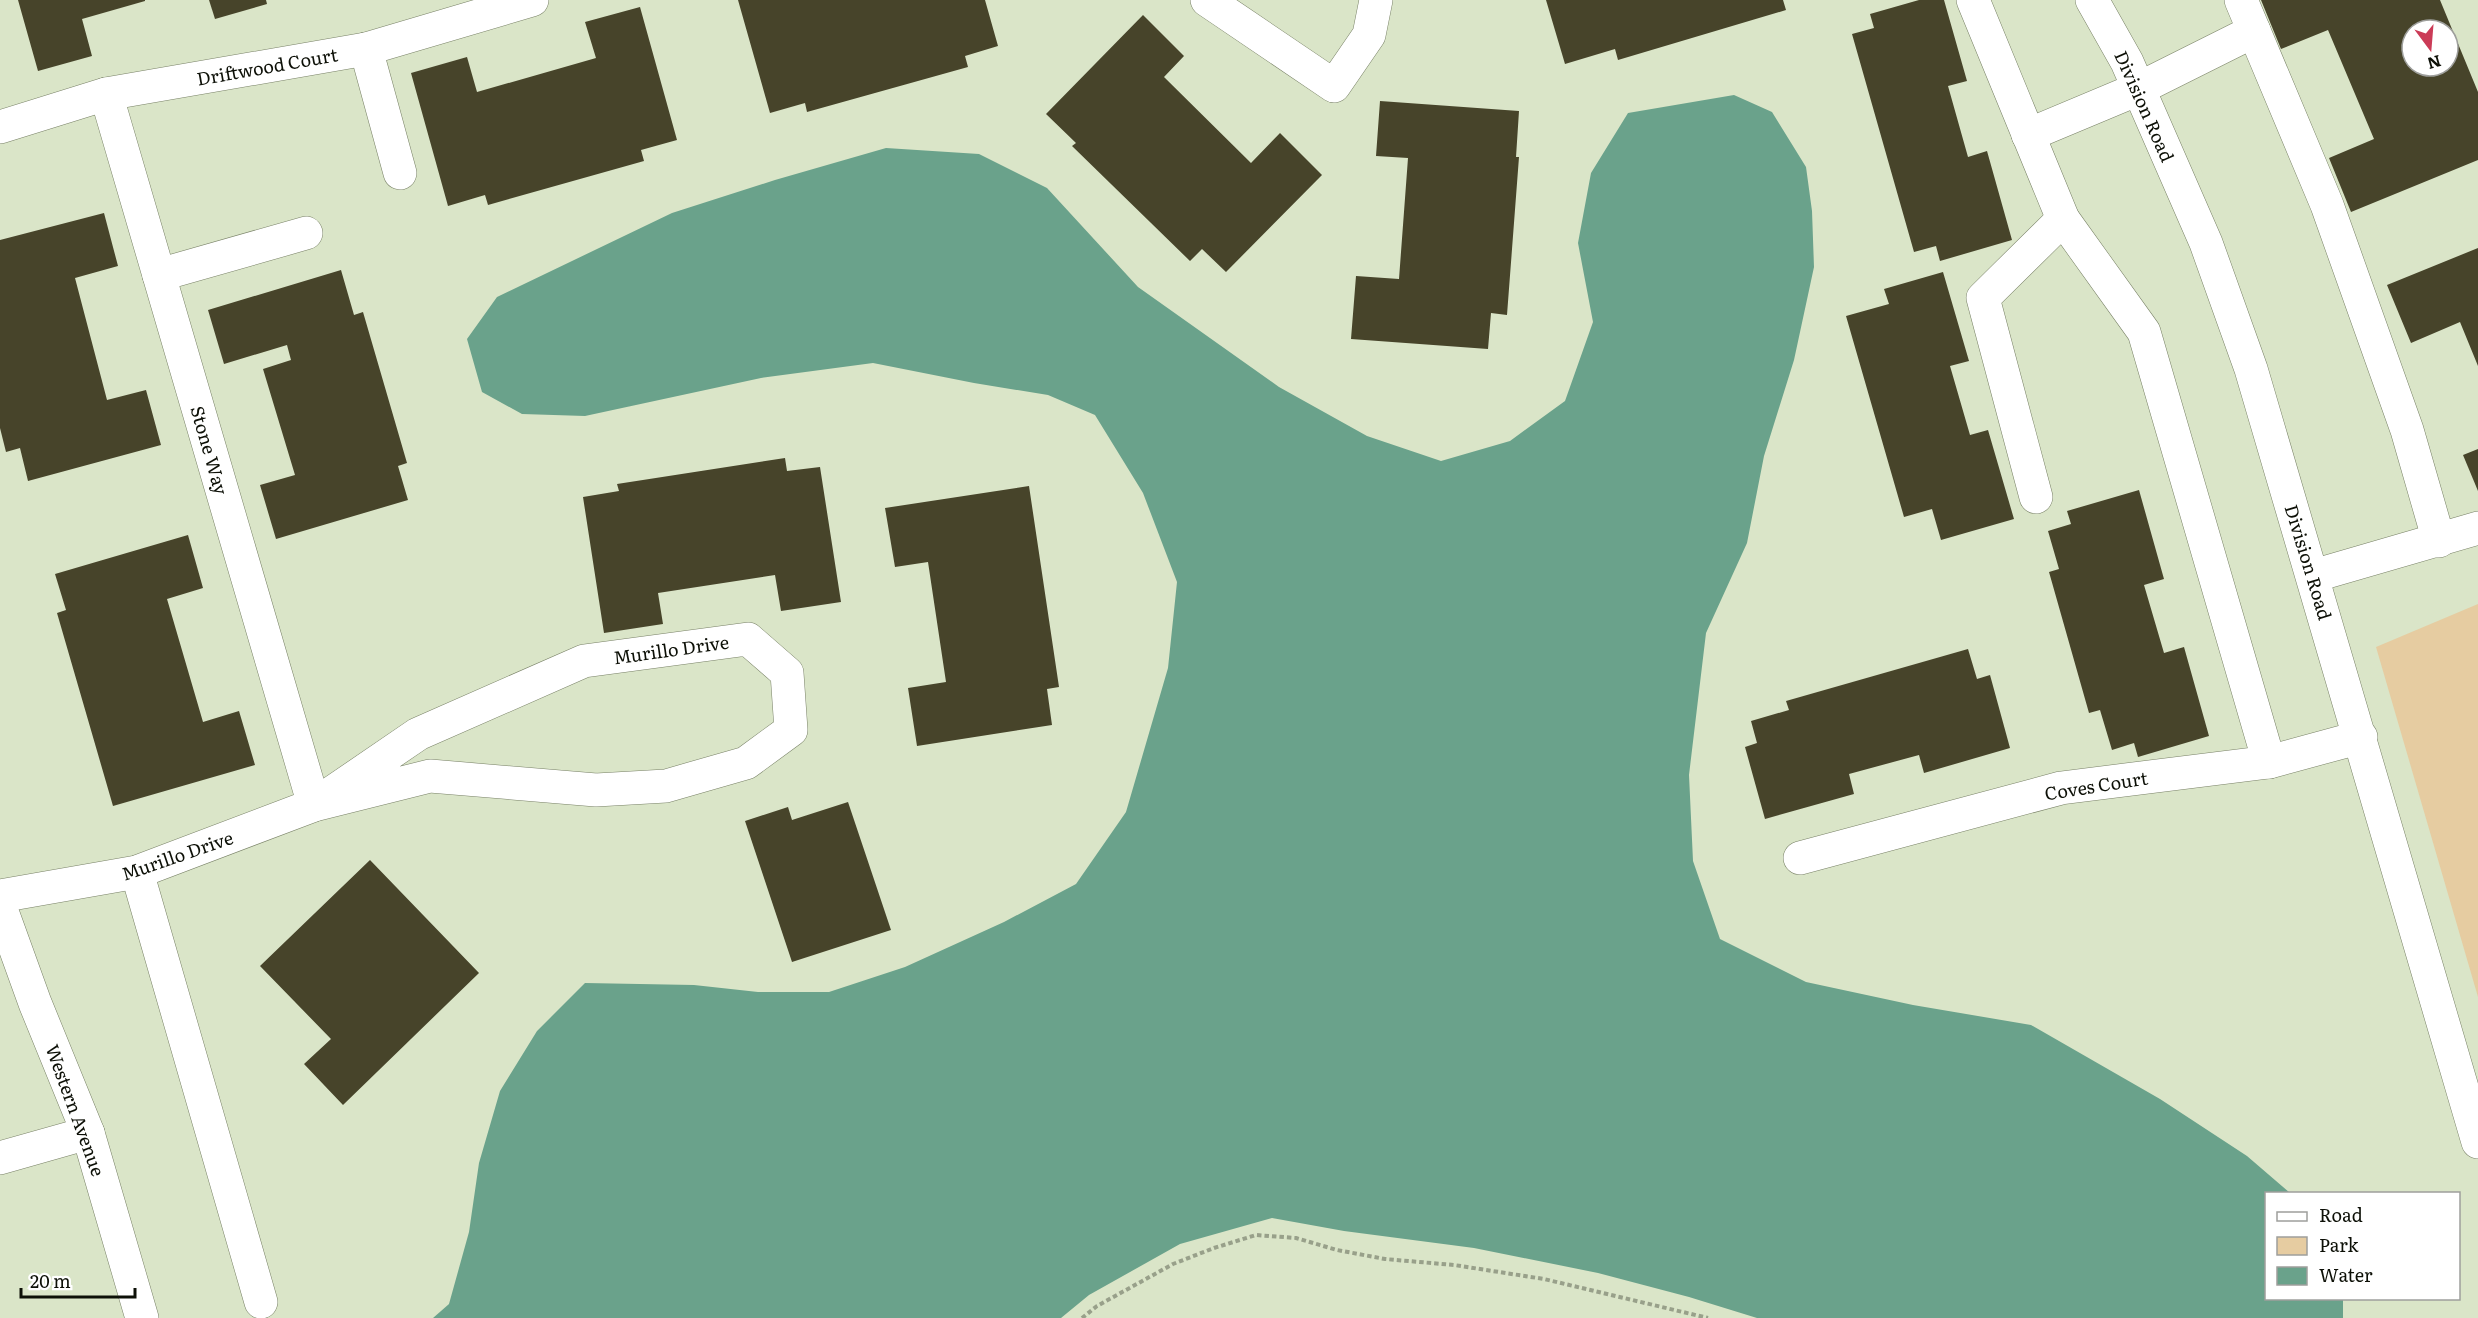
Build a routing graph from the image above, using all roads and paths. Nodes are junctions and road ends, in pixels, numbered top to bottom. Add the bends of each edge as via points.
1 (532, 0) edge
2 (1207, 0) edge
3 (1376, 0) edge
4 (1973, 0) edge
5 (2092, 0) edge
6 (2241, 0) edge
7 (2254, 31) junction
8 (366, 49) junction
9 (2138, 90) junction
10 (106, 94) junction
11 (0, 128) edge
12 (2028, 135) junction
13 (400, 173) dead end
14 (2063, 219) junction
15 (306, 233) dead end
16 (159, 275) junction
17 (2036, 497) dead end
18 (2478, 528) edge
19 (2439, 541) junction
20 (2313, 576) junction
21 (2361, 737) junction
22 (2269, 762) junction
23 (314, 805) junction
24 (1800, 858) dead end
25 (137, 872) junction
26 (0, 896) edge
27 (0, 906) edge
28 (88, 1133) junction
29 (2478, 1142) edge
30 (0, 1158) edge
31 (261, 1302) dead end
32 (142, 1318) edge
33 (1082, 1318) edge
34 (1708, 1318) edge

1 - 8 street, Driftwood Court
2 - 3 street via 1334,86 1369,35
4 - 12 street
5 - 9 street, Division Road
6 - 7 street
7 - 9 street
7 - 19 street via 2327,205 2407,430
8 - 10 street, Driftwood Court
8 - 13 street
9 - 12 street
9 - 20 street, Division Road via 2206,243 2252,369
10 - 11 street, Driftwood Court
10 - 16 street, Stone Way
12 - 14 street
14 - 17 street via 1983,298
14 - 22 street via 2144,332
15 - 16 street
16 - 23 street, Stone Way
18 - 19 street
19 - 20 street
20 - 21 street, Division Road
21 - 22 street, Coves Court
21 - 29 street, Division Road
22 - 24 street, Coves Court via 2061,788
23 - 23 street, Murillo Drive via 418,734 584,661 748,639 788,673 791,730 746,763 666,786 596,790 430,776
23 - 25 street, Murillo Drive
25 - 26 street, Murillo Drive
25 - 31 street
27 - 28 street, Western Avenue
28 - 30 street
28 - 32 street, Western Avenue
33 - 34 path via 1173,1264 1256,1235 1296,1238 1385,1259 1544,1279

